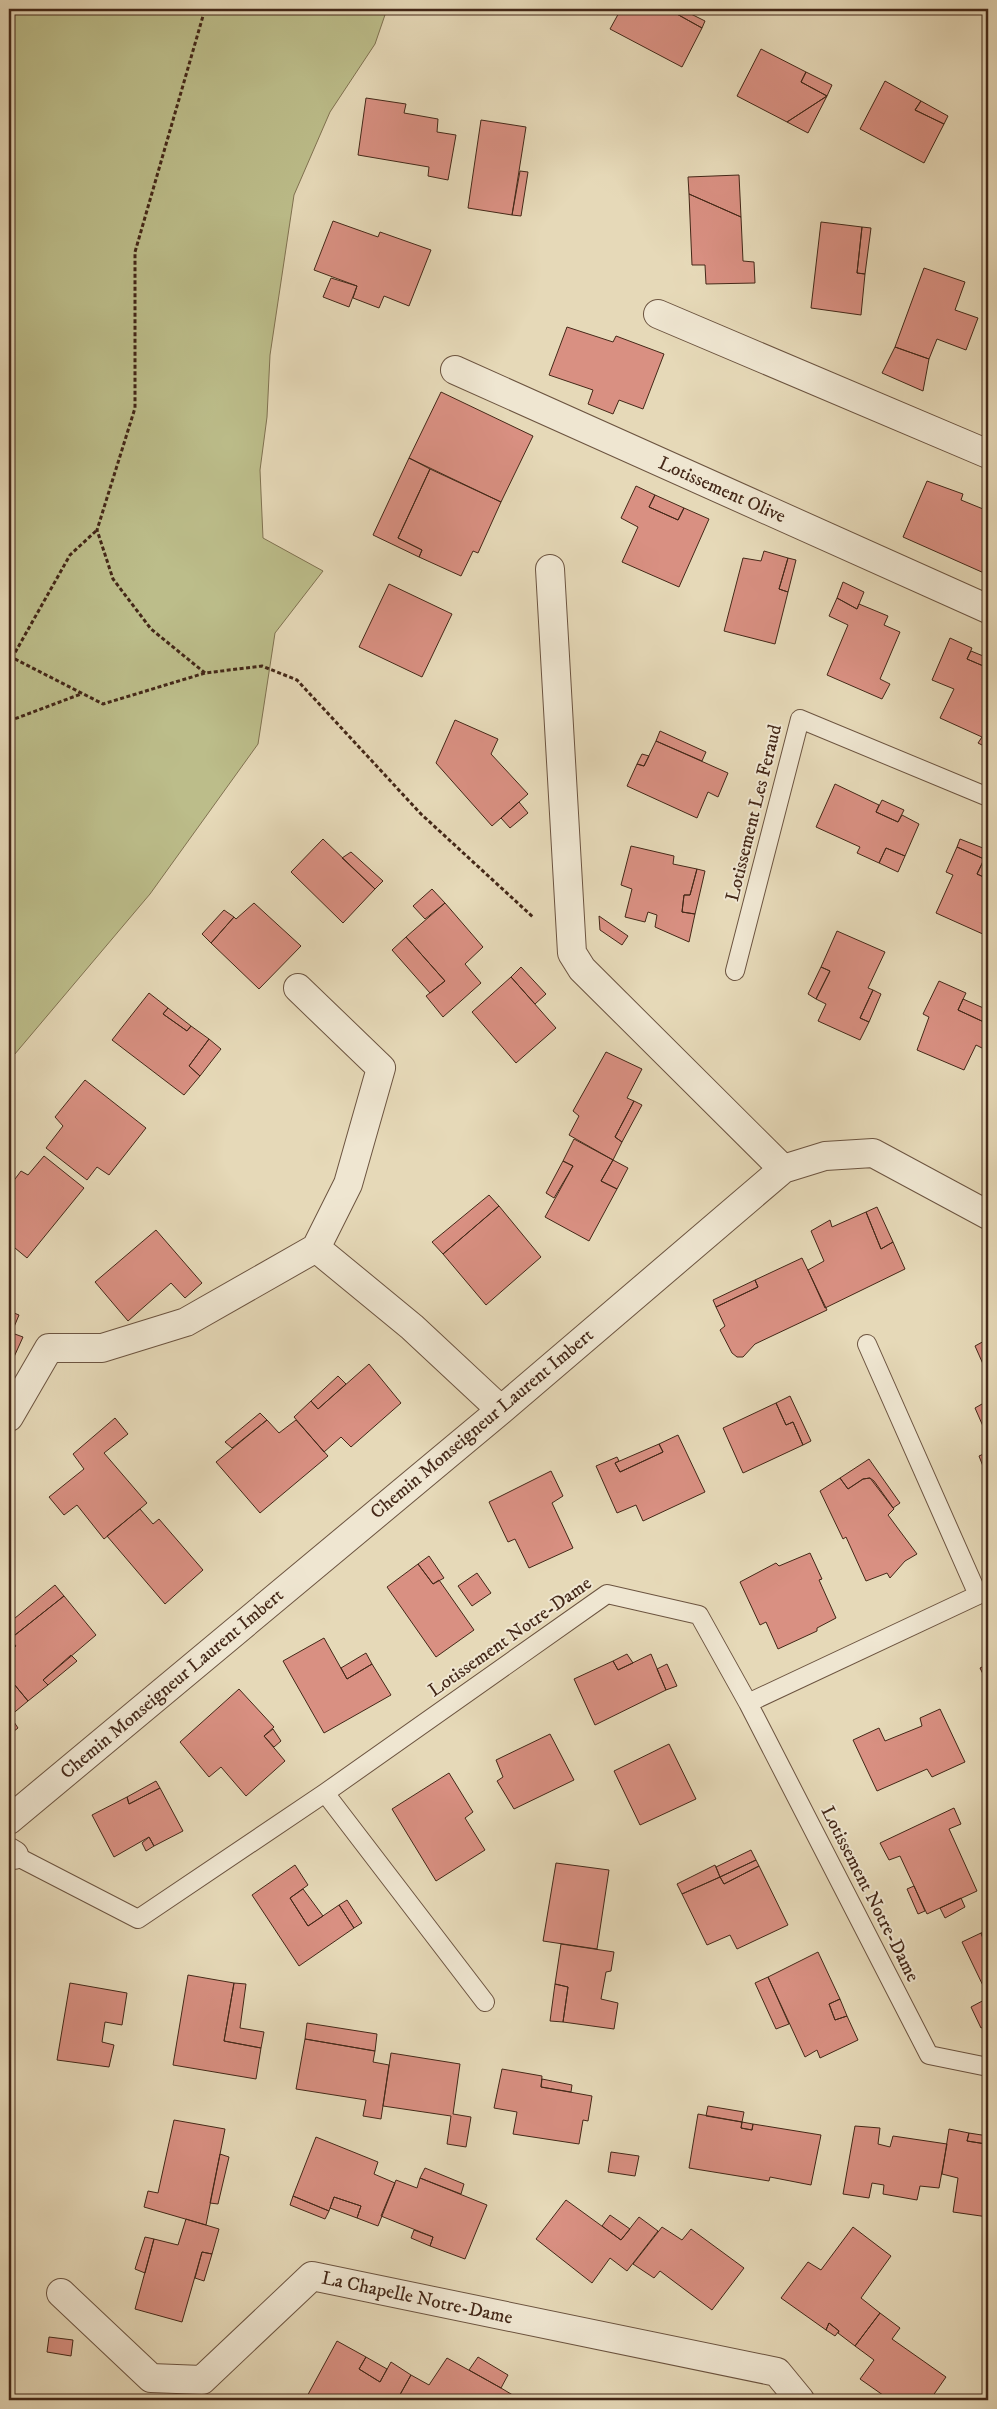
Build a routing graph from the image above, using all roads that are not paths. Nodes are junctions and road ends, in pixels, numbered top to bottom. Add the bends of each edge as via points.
1 (658, 314) dead end
2 (455, 370) dead end
3 (988, 454) edge
4 (550, 569) dead end
5 (988, 609) edge
6 (988, 797) edge
7 (735, 971) dead end
8 (298, 988) dead end
9 (782, 1169) junction
10 (988, 1214) edge
11 (316, 1248) junction
12 (867, 1344) dead end
13 (501, 1410) junction
14 (9, 1417) edge
15 (748, 1704) junction
16 (325, 1793) junction
17 (9, 1820) edge
18 (11, 1854) edge
19 (485, 2002) dead end
20 (988, 2067) edge
21 (61, 2293) dead end
22 (800, 2400) edge

1 - 3 street
2 - 5 street, Lotissement Olive
4 - 9 street via 572,953 582,969
6 - 7 lane, Lotissement Les Feraud via 800,719
8 - 11 street via 381,1068 348,1184
9 - 10 street, Chemin Monseigneur Laurent Imbert via 825,1156 874,1153
9 - 13 street, Chemin Monseigneur Laurent Imbert
11 - 13 street via 412,1327
11 - 14 street via 186,1322 102,1348 49,1348
12 - 15 lane via 978,1595
13 - 17 street, Chemin Monseigneur Laurent Imbert
15 - 16 lane, Lotissement Notre-Dame via 699,1615 607,1594
15 - 20 lane, Lotissement Notre-Dame via 929,2055
16 - 18 lane, Lotissement Notre-Dame via 138,1919
16 - 19 lane
21 - 22 street, La Chapelle Notre-Dame via 151,2378 202,2380 312,2276 777,2372

